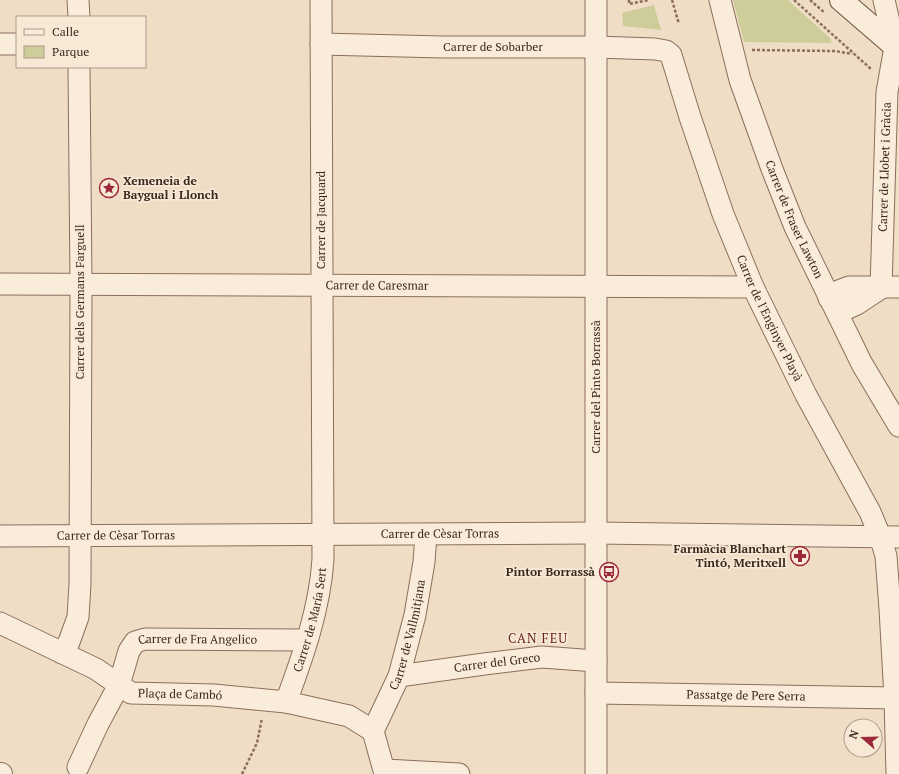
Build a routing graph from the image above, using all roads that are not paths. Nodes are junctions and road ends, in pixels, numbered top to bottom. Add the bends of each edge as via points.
1 (78, 0) edge
2 (321, 0) edge
3 (596, 0) edge
4 (720, 0) edge
5 (841, 0) edge
6 (884, 0) edge
7 (78, 16) edge
8 (0, 44) edge
9 (16, 44) edge
10 (321, 44) junction
11 (596, 47) junction
12 (898, 48) edge
13 (666, 51) joint
14 (79, 68) edge
15 (0, 284) edge
16 (81, 284) junction
17 (322, 286) junction
18 (596, 287) junction
19 (753, 287) junction
20 (890, 288) edge
21 (829, 298) junction
22 (899, 426) edge
23 (596, 534) junction
24 (323, 535) junction
25 (426, 535) junction
26 (0, 536) edge
27 (79, 536) junction
28 (890, 537) edge
29 (0, 623) edge
30 (307, 640) junction
31 (62, 653) junction
32 (596, 661) junction
33 (399, 676) junction
34 (119, 685) junction
35 (596, 692) junction
36 (895, 698) junction
37 (286, 702) junction
38 (373, 731) junction
39 (76, 771) edge
40 (385, 772) edge
41 (459, 774) edge
42 (596, 774) edge
43 (897, 774) edge

1 - 7 street
2 - 10 street, Carrer de Jacquard
3 - 11 street, Carrer del Pinto Borrassà
4 - 21 street, Carrer de Fraser Lawton via 740,80 772,169
5 - 12 main road
6 - 12 street
8 - 9 street
10 - 11 street, Carrer de Sobarber
10 - 17 street, Carrer de Jacquard
11 - 13 street, Carrer de Sobarber
11 - 18 street, Carrer del Pinto Borrassà
12 - 20 street, Carrer de Llobet i Gràcia via 888,84 885,118
13 - 19 street, Carrer de l'Enginyer Playà via 673,59 723,214
14 - 16 street, Carrer dels Germans Farguell
15 - 16 street, Carrer de Caresmar
16 - 17 street, Carrer de Caresmar
16 - 27 street, Carrer dels Germans Farguell
17 - 18 street, Carrer de Caresmar
17 - 24 street, Carrer de Jacquard
18 - 19 street, Carrer de Caresmar
18 - 23 street, Carrer del Pinto Borrassà
19 - 28 street, Carrer de l'Enginyer Playà via 806,395 870,512
20 - 21 street via 849,287
21 - 22 street, Carrer de Fraser Lawton via 862,364
23 - 25 street, Carrer de Cèsar Torras
23 - 28 street, Carrer de Cèsar Torras
23 - 32 street, Carrer del Pinto Borrassà
24 - 25 street, Carrer de Cèsar Torras
24 - 27 street, Carrer de Cèsar Torras
24 - 30 street, Carrer de María Sert via 322,580
25 - 33 street, Carrer de Vallmitjana via 415,616
26 - 27 street, Carrer de Cèsar Torras
27 - 31 street, Carrer dels Germans Farguell via 78,616 69,642
28 - 36 street, Carrer de l'Enginyer Playà via 886,556
29 - 31 street, Plaça de Cambó
30 - 34 street, Carrer de Fra Angelico via 145,639 134,642
30 - 37 street, Carrer de María Sert
31 - 34 street, Plaça de Cambó via 96,669
32 - 33 street, Carrer del Greco via 542,657
32 - 35 street, Carrer del Pinto Borrassà
33 - 38 street, Carrer de Vallmitjana
34 - 37 street, Plaça de Cambó via 131,693 214,695
34 - 39 street
35 - 36 street, Passatge de Pere Serra
35 - 42 street, Carrer del Pinto Borrassà
36 - 43 street, Carrer de l'Enginyer Playà
37 - 38 street, Plaça de Cambó via 349,716
38 - 40 street
40 - 41 street

